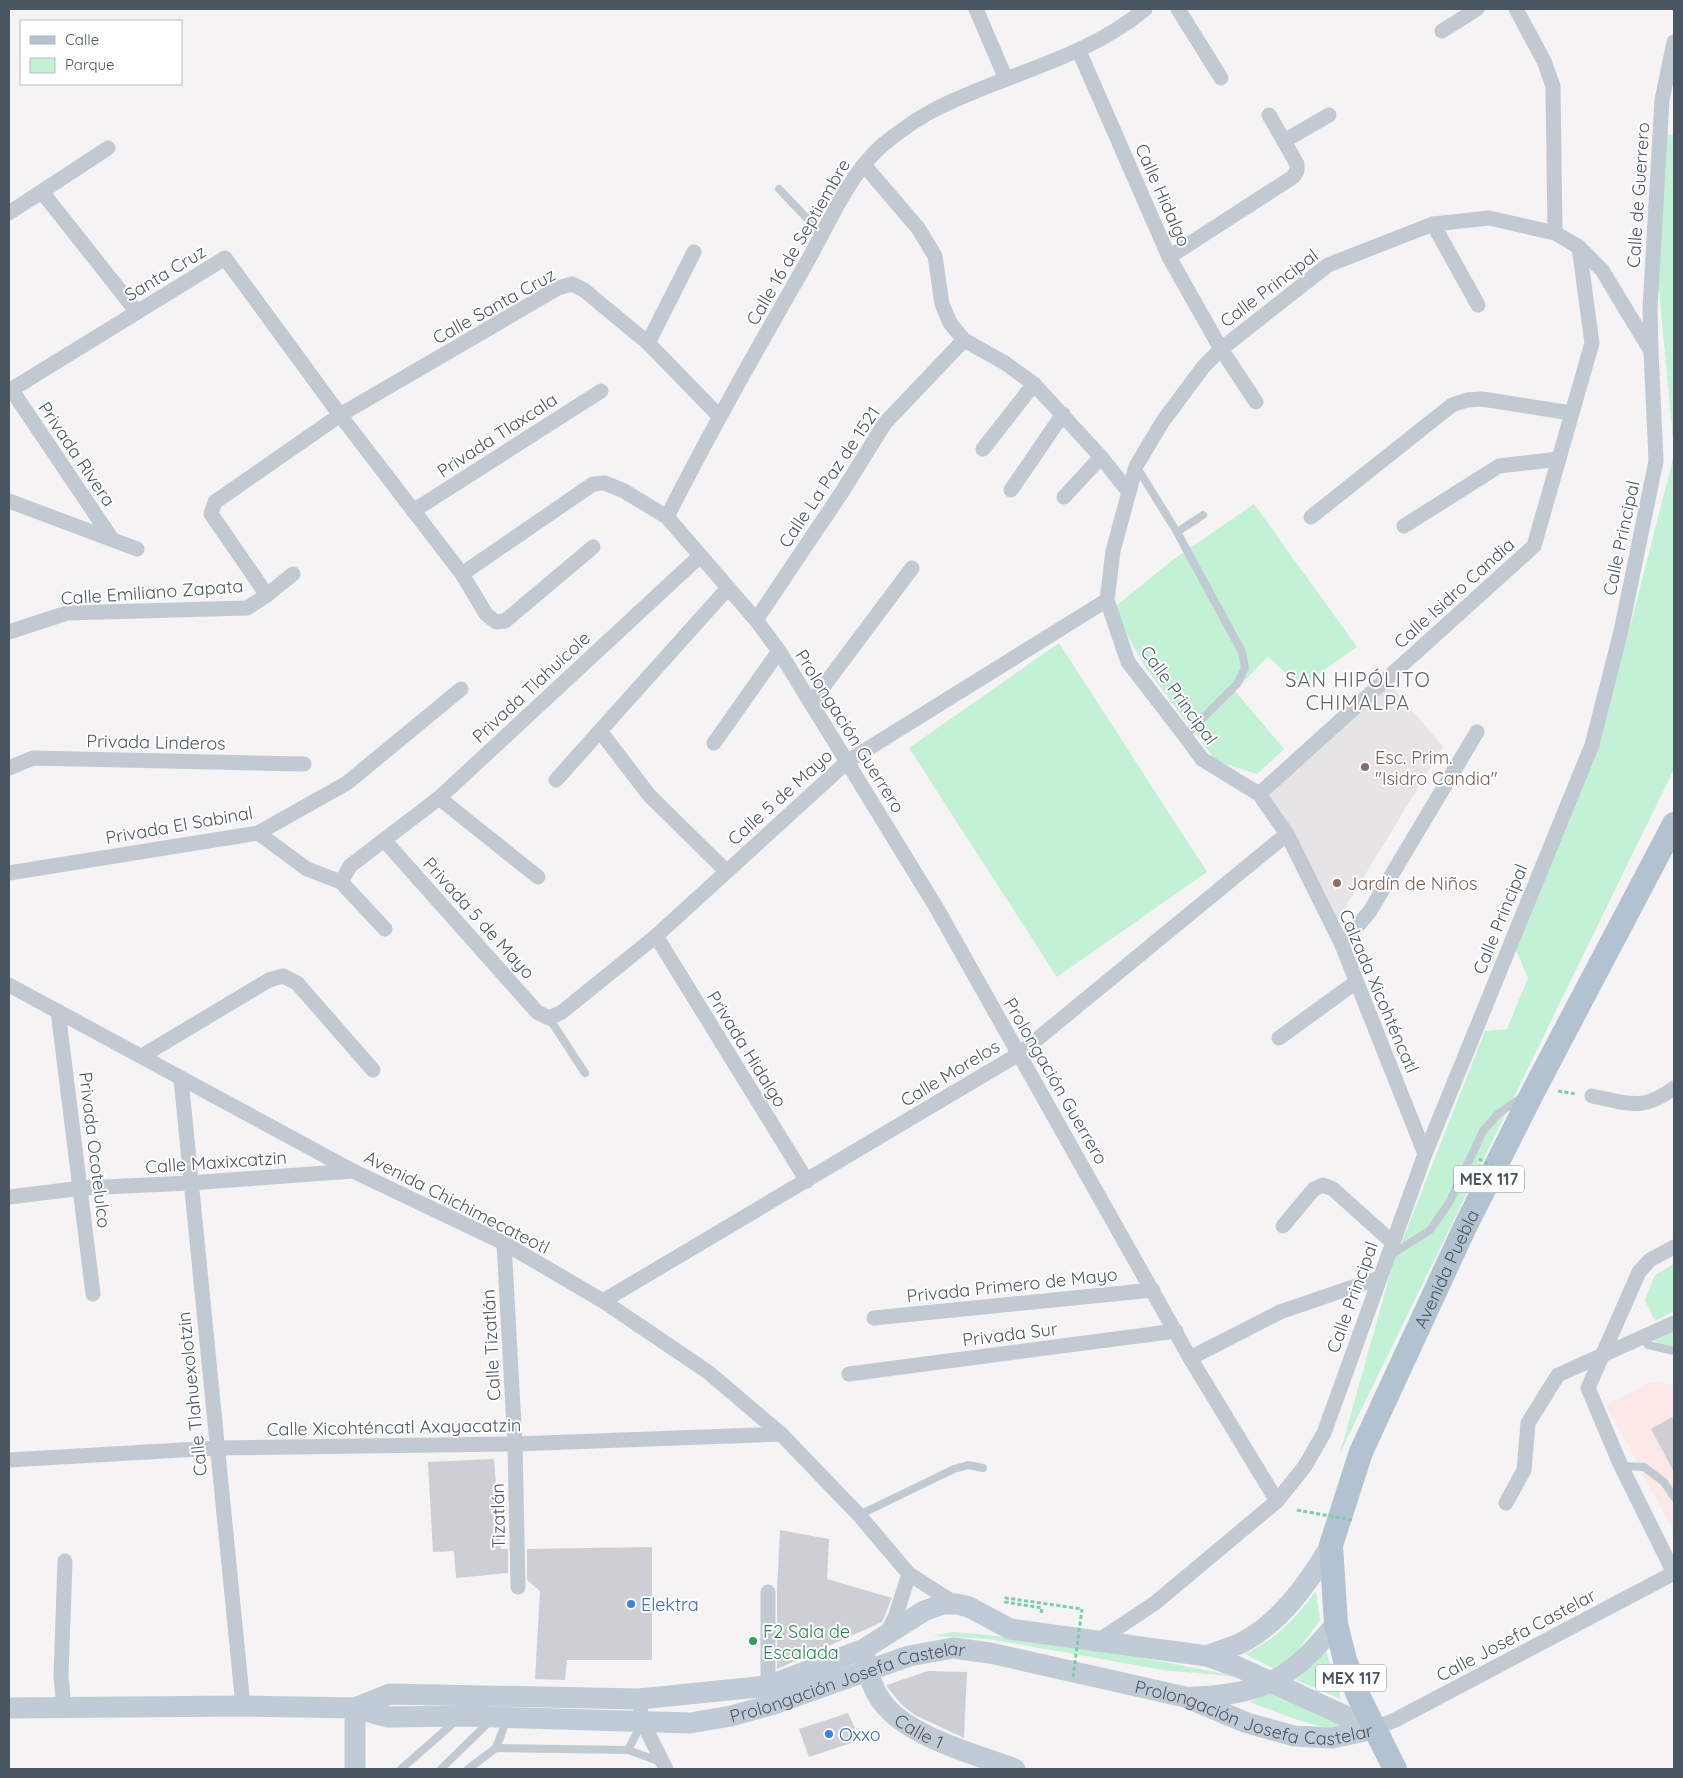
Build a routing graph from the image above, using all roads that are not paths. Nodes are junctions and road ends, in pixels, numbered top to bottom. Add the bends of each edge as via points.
1 (976, 9) edge
2 (1145, 9) edge
3 (1178, 9) edge
4 (1477, 9) edge
5 (1516, 9) edge
6 (1442, 31) dead end
7 (1674, 42) edge
8 (1079, 51) junction
9 (1221, 78) dead end
10 (1006, 79) junction
11 (1270, 115) dead end
12 (1329, 115) dead end
13 (1284, 141) junction
14 (108, 148) dead end
15 (864, 165) junction
16 (780, 189) dead end
17 (42, 192) junction
18 (9, 214) edge
19 (1433, 224) junction
20 (1555, 233) junction
21 (823, 234) junction
22 (1579, 247) junction
23 (694, 252) dead end
24 (1169, 257) junction
25 (1478, 305) dead end
26 (136, 312) junction
27 (964, 340) junction
28 (648, 343) junction
29 (1221, 349) junction
30 (1651, 351) junction
31 (1034, 384) junction
32 (10, 390) edge
33 (601, 391) dead end
34 (1256, 402) dead end
35 (1571, 413) junction
36 (1062, 414) junction
37 (340, 416) junction
38 (719, 416) junction
39 (983, 449) dead end
40 (1101, 457) junction
41 (1559, 459) junction
42 (1136, 466) junction
43 (1012, 490) dead end
44 (1128, 491) junction
45 (1064, 498) dead end
46 (9, 501) edge
47 (413, 511) junction
48 (1203, 515) dead end
49 (667, 517) junction
50 (1311, 517) dead end
51 (1404, 526) dead end
52 (1177, 532) junction
53 (112, 539) junction
54 (593, 547) dead end
55 (137, 549) dead end
56 (700, 556) junction
57 (912, 568) dead end
58 (293, 574) dead end
59 (462, 574) junction
60 (728, 588) junction
61 (267, 596) junction
62 (1107, 600) junction
63 (756, 620) junction
64 (9, 632) edge
65 (779, 651) junction
66 (461, 689) dead end
67 (811, 704) junction
68 (600, 731) junction
69 (1477, 732) dead end
70 (1185, 736) junction
71 (714, 743) dead end
72 (848, 762) junction
73 (304, 764) dead end
74 (9, 768) edge
75 (556, 780) dead end
76 (1259, 794) junction
77 (439, 798) junction
78 (1674, 824) edge
79 (258, 833) junction
80 (1287, 834) junction
81 (384, 840) junction
82 (726, 871) junction
83 (9, 873) edge
84 (538, 877) dead end
85 (341, 882) junction
86 (385, 929) dead end
87 (656, 936) junction
88 (1342, 944) junction
89 (1356, 982) junction
90 (9, 985) edge
91 (58, 1011) junction
92 (549, 1018) junction
93 (1279, 1038) dead end
94 (1019, 1054) junction
95 (142, 1056) junction
96 (373, 1070) dead end
97 (584, 1073) dead end
98 (180, 1079) junction
99 (1535, 1088) junction
100 (1674, 1088) edge
101 (1592, 1096) road end
102 (1425, 1154) junction
103 (353, 1171) junction
104 (807, 1181) junction
105 (190, 1183) junction
106 (82, 1188) junction
107 (14, 1196) edge
108 (1283, 1226) dead end
109 (1392, 1242) junction
110 (504, 1243) junction
111 (1674, 1248) edge
112 (1387, 1257) junction
113 (1379, 1278) junction
114 (1153, 1290) junction
115 (93, 1294) dead end
116 (603, 1302) junction
117 (874, 1318) dead end
118 (1674, 1323) edge
119 (1176, 1331) junction
120 (1642, 1338) junction
121 (1674, 1351) edge
122 (1602, 1357) junction
123 (1190, 1358) junction
124 (849, 1374) dead end
125 (781, 1434) junction
126 (515, 1444) junction
127 (216, 1448) junction
128 (9, 1460) edge
129 (1620, 1466) junction
130 (983, 1468) dead end
131 (1674, 1496) edge
132 (1277, 1501) junction
133 (1506, 1503) dead end
134 (859, 1515) junction
135 (1331, 1545) junction
136 (64, 1561) dead end
137 (1674, 1573) edge
138 (909, 1574) junction
139 (518, 1587) dead end
140 (768, 1592) dead end
141 (957, 1604) junction
142 (981, 1614) junction
143 (1336, 1624) junction
144 (886, 1637) junction
145 (1098, 1641) junction
146 (864, 1649) junction
147 (974, 1650) junction
148 (1207, 1656) junction
149 (868, 1672) junction
150 (1273, 1682) junction
151 (768, 1686) junction
152 (1185, 1697) junction
153 (639, 1699) junction
154 (243, 1706) junction
155 (9, 1708) edge
156 (64, 1708) junction
157 (355, 1708) junction
158 (463, 1716) junction
159 (501, 1717) junction
160 (642, 1721) junction
161 (1374, 1729) junction
162 (496, 1748) junction
163 (628, 1750) junction
164 (664, 1766) edge
165 (355, 1769) edge
166 (401, 1769) edge
167 (441, 1769) edge
168 (468, 1769) edge
169 (1015, 1769) edge
170 (1395, 1769) edge

1 - 10 street
2 - 8 street, Calle 16 de Septiembre via 1128,23
3 - 9 street
4 - 6 street
5 - 20 street via 1544,61 1553,86
7 - 30 street, Calle de Guerrero via 1662,100 1650,308
8 - 10 street, Calle 16 de Septiembre
8 - 24 street, Calle Hidalgo
10 - 15 street, Calle 16 de Septiembre via 931,111 891,138
11 - 13 street
12 - 13 street
13 - 24 street via 1297,164 1293,177
14 - 17 street
15 - 21 street, Calle 16 de Septiembre
15 - 27 street via 918,228 936,256 942,304 950,323
16 - 21 lane
17 - 18 street
17 - 26 street
19 - 20 street, Calle Principal via 1489,218
19 - 25 street
19 - 29 street, Calle Principal via 1328,265
20 - 22 street, Calle Principal
21 - 38 street, Calle 16 de Septiembre
22 - 30 street, Calle Principal via 1602,270
22 - 35 street, Calle Isidro Candia via 1592,343
23 - 28 street
24 - 29 street, Calle Hidalgo
26 - 32 street, Santa Cruz
26 - 37 street, Santa Cruz via 225,258
27 - 31 street
27 - 63 street, Calle La Paz de 1521 via 884,422 842,492
28 - 37 street, Calle Santa Cruz via 584,290 572,284 558,288
28 - 38 street, Calle Santa Cruz
29 - 34 street, Calle Hidalgo
29 - 42 street, Calle Principal via 1204,366 1163,421
30 - 102 street, Calle Principal via 1656,461 1621,631 1592,745
31 - 36 street
31 - 39 street
32 - 53 street, Privada Rivera
33 - 47 street, Privada Tlaxcala
35 - 41 street, Calle Isidro Candia
35 - 50 street via 1482,400 1452,405
36 - 40 street
36 - 43 street
37 - 47 street
37 - 61 street via 215,502 212,508 211,514
38 - 49 street, Calle 16 de Septiembre
40 - 44 street
40 - 45 street
41 - 51 street via 1499,466
41 - 76 street, Calle Isidro Candia via 1534,546
42 - 44 street, Calle Principal
42 - 52 lane
44 - 62 street, Calle Principal via 1113,552
46 - 53 street
47 - 59 street
48 - 52 lane
49 - 56 street, Prolongación Guerrero
49 - 59 street, Prolongación Guerrero via 624,491 605,483 593,484
52 - 70 lane via 1242,652 1245,668 1237,684
53 - 55 street
54 - 59 street via 505,621 496,622 486,614
56 - 60 street, Prolongación Guerrero
56 - 77 street, Privada Tlahuicole
57 - 67 street
58 - 61 street, Calle Emiliano Zapata
60 - 63 street, Prolongación Guerrero
60 - 68 street
61 - 64 street, Calle Emiliano Zapata via 247,608 67,613
62 - 70 street, Calle Principal via 1128,662
62 - 72 street, Calle 5 de Mayo
63 - 65 street, Prolongación Guerrero
65 - 67 street, Prolongación Guerrero
65 - 71 street
66 - 79 street, Privada El Sabinal via 347,783
67 - 72 street, Prolongación Guerrero
68 - 75 street
68 - 82 street via 649,795
69 - 88 street via 1370,911
70 - 76 street, Calle Principal via 1202,759
72 - 82 street, Calle 5 de Mayo
72 - 94 street, Prolongación Guerrero via 936,907
73 - 74 street, Privada Linderos via 33,758
76 - 80 street, Calzada Xicohténcatl
77 - 81 street, Privada Tlahuicole
77 - 84 street
78 - 99 main road, Avenida Puebla / MEX 117
79 - 83 street, Privada El Sabinal
79 - 85 street via 307,869
80 - 88 street, Calzada Xicohténcatl
80 - 94 street, Calle Morelos
81 - 85 street, Privada Tlahuicole via 350,866
81 - 92 street, Privada 5 de Mayo via 537,1012
82 - 87 street, Calle 5 de Mayo
85 - 86 street
87 - 92 street, Calle 5 de Mayo via 562,1012
87 - 104 street, Privada Hidalgo
88 - 89 street, Calzada Xicohténcatl
89 - 93 street
89 - 102 street, Calzada Xicohténcatl
90 - 91 street, Avenida Chichimecateotl
91 - 95 street, Avenida Chichimecateotl
91 - 106 street, Privada Ocotelulco
92 - 97 lane
94 - 104 street, Calle Morelos
94 - 114 street, Prolongación Guerrero
95 - 96 street via 269,980 283,976 297,983
95 - 98 street, Avenida Chichimecateotl
98 - 103 street, Avenida Chichimecateotl
98 - 105 street, Calle Tlahuexolotzin
99 - 112 lane via 1498,1114 1483,1131 1449,1203 1430,1230
99 - 135 main road, Avenida Puebla / MEX 117 via 1361,1452
100 - 101 street via 1659,1099 1640,1106
102 - 109 street, Calle Principal
103 - 105 street, Calle Maxixcatzin
103 - 110 street, Avenida Chichimecateotl
104 - 116 street, Calle Morelos
105 - 106 street, Calle Maxixcatzin
105 - 127 street, Calle Tlahuexolotzin
106 - 107 street, Calle Maxixcatzin
106 - 115 street, Privada Ocotelulco
108 - 109 street via 1314,1189 1323,1185 1333,1190
109 - 112 street, Calle Principal
110 - 116 street, Avenida Chichimecateotl
110 - 126 street, Calle Tizatlán
111 - 122 street via 1650,1260 1639,1272
112 - 113 street, Calle Principal
113 - 123 street via 1280,1312
113 - 132 street, Calle Principal via 1324,1432 1305,1466
114 - 117 street, Privada Primero de Mayo
114 - 119 street, Prolongación Guerrero
116 - 125 street, Avenida Chichimecateotl via 708,1372
118 - 120 street
119 - 123 street, Prolongación Guerrero
119 - 124 street, Privada Sur
120 - 121 lane via 1648,1344
120 - 122 street
122 - 129 street via 1588,1388
122 - 133 street via 1558,1375 1528,1423 1524,1470
123 - 132 street, Prolongación Guerrero
125 - 126 street, Calle Xicohténcatl Axayacatzin
125 - 134 street, Avenida Chichimecateotl
126 - 127 street, Calle Xicohténcatl Axayacatzin
126 - 139 street, Tizatlán
127 - 128 street, Calle Xicohténcatl Axayacatzin
127 - 154 street, Calle Tlahuexolotzin
129 - 131 lane via 1644,1467 1664,1482
129 - 137 street
130 - 134 lane via 968,1465 954,1469
132 - 145 street, Calle Principal via 1156,1603
134 - 138 street, Avenida Chichimecateotl
135 - 143 main road, Avenida Puebla / MEX 117
135 - 148 main road via 1294,1600 1270,1622 1243,1642
136 - 156 street
137 - 161 street, Calle Josefa Castelar
138 - 141 street, Avenida Chichimecateotl
138 - 144 street
140 - 151 street
141 - 142 main road, Prolongación Josefa Castelar
141 - 144 main road, Prolongación Josefa Castelar via 943,1604 924,1611
142 - 145 main road, Prolongación Josefa Castelar via 1010,1629
142 - 147 main road via 979,1638
143 - 150 main road via 1318,1646
143 - 161 main road, MEX 117 via 1355,1687
144 - 146 main road, Prolongación Josefa Castelar
145 - 148 main road, Prolongación Josefa Castelar
146 - 149 main road, Calle 1
146 - 151 main road, Prolongación Josefa Castelar
147 - 149 main road, Prolongación Josefa Castelar via 929,1651
147 - 152 main road, Prolongación Josefa Castelar
148 - 150 main road, Prolongación Josefa Castelar
149 - 160 main road, Prolongación Josefa Castelar via 731,1716 690,1723
149 - 169 main road, Calle 1 via 881,1702 914,1729
150 - 152 main road via 1229,1695
150 - 161 main road, Prolongación Josefa Castelar
151 - 153 main road, Prolongación Josefa Castelar
152 - 161 main road, Prolongación Josefa Castelar via 1247,1722 1294,1736 1332,1738
153 - 157 main road, Prolongación Josefa Castelar via 390,1694
153 - 160 street
154 - 156 main road
154 - 157 main road
155 - 156 main road
157 - 158 main road, Prolongación Josefa Castelar via 388,1717
157 - 165 main road
158 - 159 main road, Prolongación Josefa Castelar
158 - 166 lane
159 - 160 main road, Prolongación Josefa Castelar
159 - 162 lane
159 - 167 lane
160 - 163 lane
160 - 164 street
161 - 170 main road, MEX 117
162 - 163 lane
162 - 168 lane
163 - 164 lane

